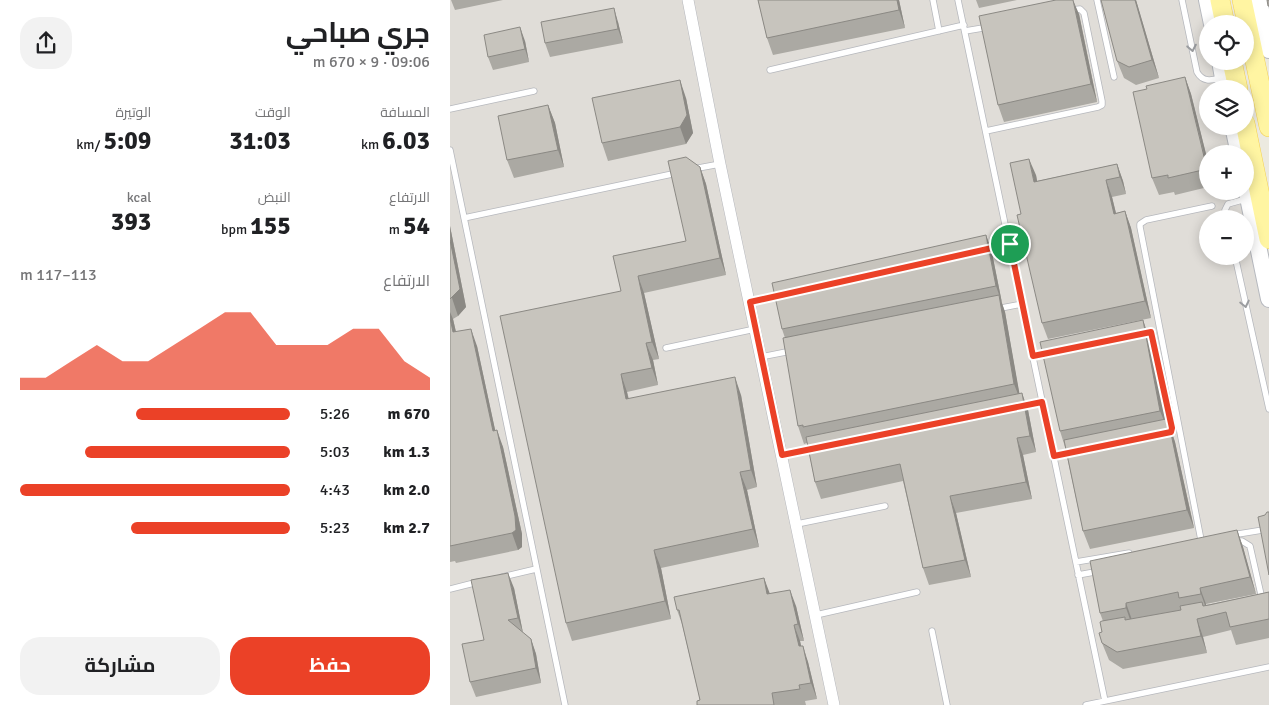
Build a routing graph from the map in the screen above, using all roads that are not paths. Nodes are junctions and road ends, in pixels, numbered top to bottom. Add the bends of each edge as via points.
1 (688, 0) edge
2 (932, 0) edge
3 (958, 0) edge
4 (1097, 0) edge
5 (1182, 0) edge
6 (1207, 0) edge
7 (1220, 0) edge
8 (1242, 0) edge
9 (1259, 0) edge
10 (1068, 11) edge
11 (1210, 15) edge
12 (1223, 15) edge
13 (993, 26) edge
14 (964, 28) junction
15 (939, 31) junction
16 (1269, 50) edge
17 (770, 70) dead end
18 (1114, 77) dead end
19 (1204, 80) edge
20 (534, 92) dead end
21 (450, 109) edge
22 (1269, 128) edge
23 (986, 131) junction
24 (1247, 135) edge
25 (450, 150) edge
26 (720, 164) junction
27 (1233, 200) edge
28 (1249, 200) edge
29 (1212, 206) dead end
30 (1225, 210) edge
31 (464, 218) junction
32 (1269, 239) edge
33 (1010, 244) junction
34 (981, 250) edge
35 (1237, 265) edge
36 (788, 293) edge
37 (1269, 299) edge
38 (750, 302) junction
39 (1022, 304) junction
40 (993, 310) edge
41 (755, 329) junction
42 (1130, 336) edge
43 (666, 348) dead end
44 (800, 349) edge
45 (1043, 354) edge
46 (761, 356) junction
47 (1033, 356) junction
48 (1042, 402) junction
49 (1014, 408) edge
50 (1269, 409) edge
51 (1160, 435) edge
52 (821, 447) edge
53 (1083, 450) edge
54 (782, 455) junction
55 (1054, 456) junction
56 (885, 506) dead end
57 (797, 524) junction
58 (1269, 528) edge
59 (1221, 537) edge
60 (1211, 539) edge
61 (1201, 540) junction
62 (1192, 542) edge
63 (1228, 544) edge
64 (1138, 552) edge
65 (1076, 562) junction
66 (536, 569) junction
67 (1104, 570) edge
68 (1078, 575) junction
69 (498, 578) edge
70 (488, 580) edge
71 (450, 589) edge
72 (917, 592) dead end
73 (1259, 604) edge
74 (816, 615) junction
75 (932, 631) dead end
76 (1099, 636) edge
77 (1091, 637) junction
78 (1269, 667) edge
79 (1105, 701) junction
80 (565, 705) edge
81 (834, 705) edge
82 (947, 705) edge
83 (1086, 705) edge

1 - 26 street
2 - 15 lane
3 - 14 lane
4 - 18 lane
5 -> 19 lane via 1197,72
6 - 11 street
7 - 12 main road
8 - 22 main road
9 - 16 street
10 - 23 lane via 1080,9 1084,13 1102,105
13 - 14 lane
14 - 15 lane
14 - 23 lane
15 - 17 lane
20 - 21 lane
23 - 33 lane
24 - 32 main road
25 - 31 lane
26 - 31 lane
26 - 38 street
27 - 30 lane
28 - 37 street
29 - 61 lane via 1140,224
31 - 66 lane
33 - 34 lane
33 - 39 lane
35 -> 50 lane
36 - 38 lane
38 - 41 street
39 - 40 lane
39 - 47 lane
41 - 43 lane
41 - 46 street
42 - 51 lane via 1150,331 1153,334 1172,430
44 - 46 lane
45 - 47 lane
46 - 54 street
47 - 48 lane
48 - 49 lane
48 - 55 lane
52 - 54 lane
53 - 55 lane
54 - 57 street
55 - 65 lane
56 - 57 lane
57 - 74 street
58 - 59 lane
60 - 61 lane
61 - 62 lane
63 - 73 lane via 1242,541 1250,546 1262,599
64 - 65 lane
65 - 68 lane
66 - 69 lane
66 - 80 lane
67 - 68 lane
68 - 77 lane
70 - 71 lane
72 - 74 lane
74 - 81 street
75 - 82 lane
76 - 77 lane
77 - 79 lane
78 - 79 lane
79 - 83 lane

